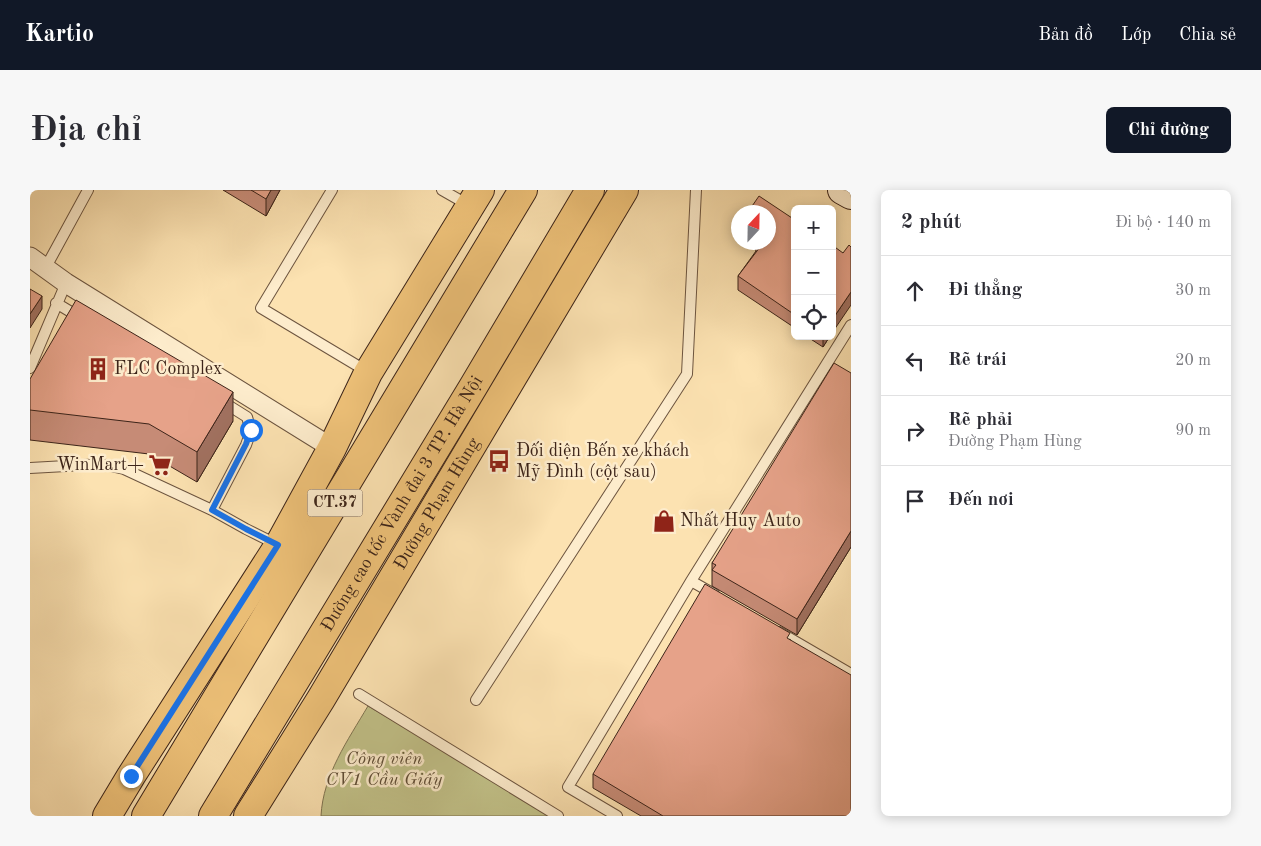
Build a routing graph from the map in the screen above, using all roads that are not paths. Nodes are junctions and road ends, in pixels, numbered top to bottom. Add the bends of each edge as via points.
1 (88, 190) edge
2 (332, 190) edge
3 (442, 190) edge
4 (523, 190) edge
5 (590, 190) edge
6 (624, 190) edge
7 (696, 190) edge
8 (842, 190) edge
9 (851, 195) edge
10 (476, 198) edge
11 (30, 258) edge
12 (46, 267) junction
13 (66, 283) junction
14 (56, 303) junction
15 (90, 323) edge
16 (851, 324) edge
17 (30, 368) edge
18 (368, 373) junction
19 (214, 397) edge
20 (332, 448) junction
21 (30, 468) edge
22 (212, 510) junction
23 (278, 545) junction
24 (691, 581) junction
25 (725, 600) edge
26 (767, 625) edge
27 (851, 674) edge
28 (359, 694) dead end
29 (476, 700) dead end
30 (107, 816) edge
31 (146, 816) edge
32 (213, 816) edge
33 (248, 816) edge
34 (558, 816) edge
35 (617, 816) edge

1 - 12 lane
2 - 18 lane via 261,308
3 - 10 lane
4 - 31 main road, CT.37
5 - 32 main road, Đường cao tốc Vành đai 3 TP. Hà Nội
6 - 33 main road, Đường Phạm Hùng
7 - 29 lane via 687,374
8 - 9 main road
10 - 18 main road
11 - 12 street
12 - 13 street
13 - 14 lane
13 - 20 street
14 - 15 lane
14 - 17 lane
16 - 24 lane via 831,365
18 - 20 main road
19 - 22 lane via 247,417 251,430
20 - 23 main road
21 - 22 lane via 115,466
22 - 23 lane
23 - 30 main road
24 - 25 lane
24 - 35 lane via 568,787
26 - 27 lane
28 - 34 lane

